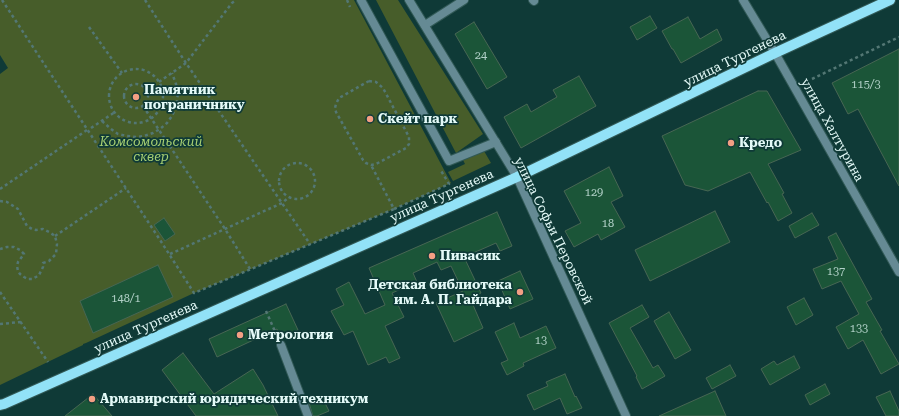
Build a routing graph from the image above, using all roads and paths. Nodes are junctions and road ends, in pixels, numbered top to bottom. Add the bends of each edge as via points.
1 (2, 0) edge
2 (145, 0) edge
3 (236, 0) edge
4 (347, 0) edge
5 (361, 0) edge
6 (409, 0) edge
7 (464, 0) edge
8 (743, 0) edge
9 (890, 0) edge
10 (350, 7) dead end
11 (425, 25) junction
12 (89, 27) dead end
13 (899, 37) edge
14 (776, 54) junction
15 (186, 63) junction
16 (122, 74) junction
17 (172, 74) junction
18 (812, 79) dead end
19 (159, 82) junction
20 (143, 106) junction
21 (115, 112) junction
22 (151, 118) junction
23 (102, 121) junction
24 (91, 128) dead end
25 (87, 130) junction
26 (159, 130) junction
27 (496, 142) junction
28 (370, 165) junction
29 (440, 168) dead end
30 (517, 177) junction
31 (126, 188) junction
32 (0, 190) edge
33 (283, 194) junction
34 (278, 197) junction
35 (288, 198) junction
36 (0, 201) edge
37 (282, 203) junction
38 (394, 209) junction
39 (225, 229) junction
40 (54, 236) junction
41 (310, 244) junction
42 (0, 249) edge
43 (170, 254) junction
44 (250, 269) junction
45 (899, 272) edge
46 (0, 292) edge
47 (266, 311) dead end
48 (21, 322) junction
49 (0, 324) edge
50 (281, 345) joint
51 (48, 362) dead end
52 (0, 405) edge
53 (308, 416) edge
54 (626, 416) edge

1 - 25 path
2 - 15 path
3 - 15 path
4 - 10 path
5 - 27 street via 449,161
6 - 11 street, улица Софьи Перовской
7 - 11 street
8 - 14 street, улица Халтурина
9 - 14 main road, улица Тургенева
11 - 27 street, улица Софьи Перовской
12 - 16 path
13 - 18 path
14 - 30 main road, улица Тургенева
14 - 45 street, улица Халтурина
15 - 17 path
15 - 34 path
16 - 19 path via 138,69 146,71
16 - 21 path via 115,79 111,87 111,104
17 - 19 path
17 - 26 path via 178,92 177,101 172,116
19 - 22 path via 163,99
20 - 20 path via 135,108 127,104 125,94 129,87 141,86 147,91 148,97
20 - 22 path
21 - 22 path via 130,122 139,123
21 - 23 path
22 - 26 path
23 - 24 path
23 - 26 path via 118,134 127,136 144,136
25 - 31 path
25 - 32 path
26 - 39 path
27 - 30 street, улица Софьи Перовской
28 - 28 path via 406,148 410,142 383,88 372,81 339,98 335,108 366,164
28 - 38 path
29 - 38 path via 449,184
30 - 52 main road, улица Тургенева
30 - 54 street, улица Софьи Перовской
31 - 40 path
31 - 43 path
33 - 34 path
33 - 35 path
33 - 35 path via 278,177 285,167 297,163 309,168 315,178 310,195 299,200
34 - 37 path
35 - 37 path
36 - 40 path via 18,209 27,226 36,230 43,229
37 - 39 path
37 - 41 path
38 - 41 path
39 - 43 path
39 - 44 path
40 - 42 path via 57,244 56,254 43,263 39,275 32,279 24,277 18,270 18,262 24,254 20,250 14,247
41 - 44 path
43 - 44 path via 194,293
46 - 48 path
47 - 50 path
48 - 49 path
48 - 51 path
50 - 53 street

